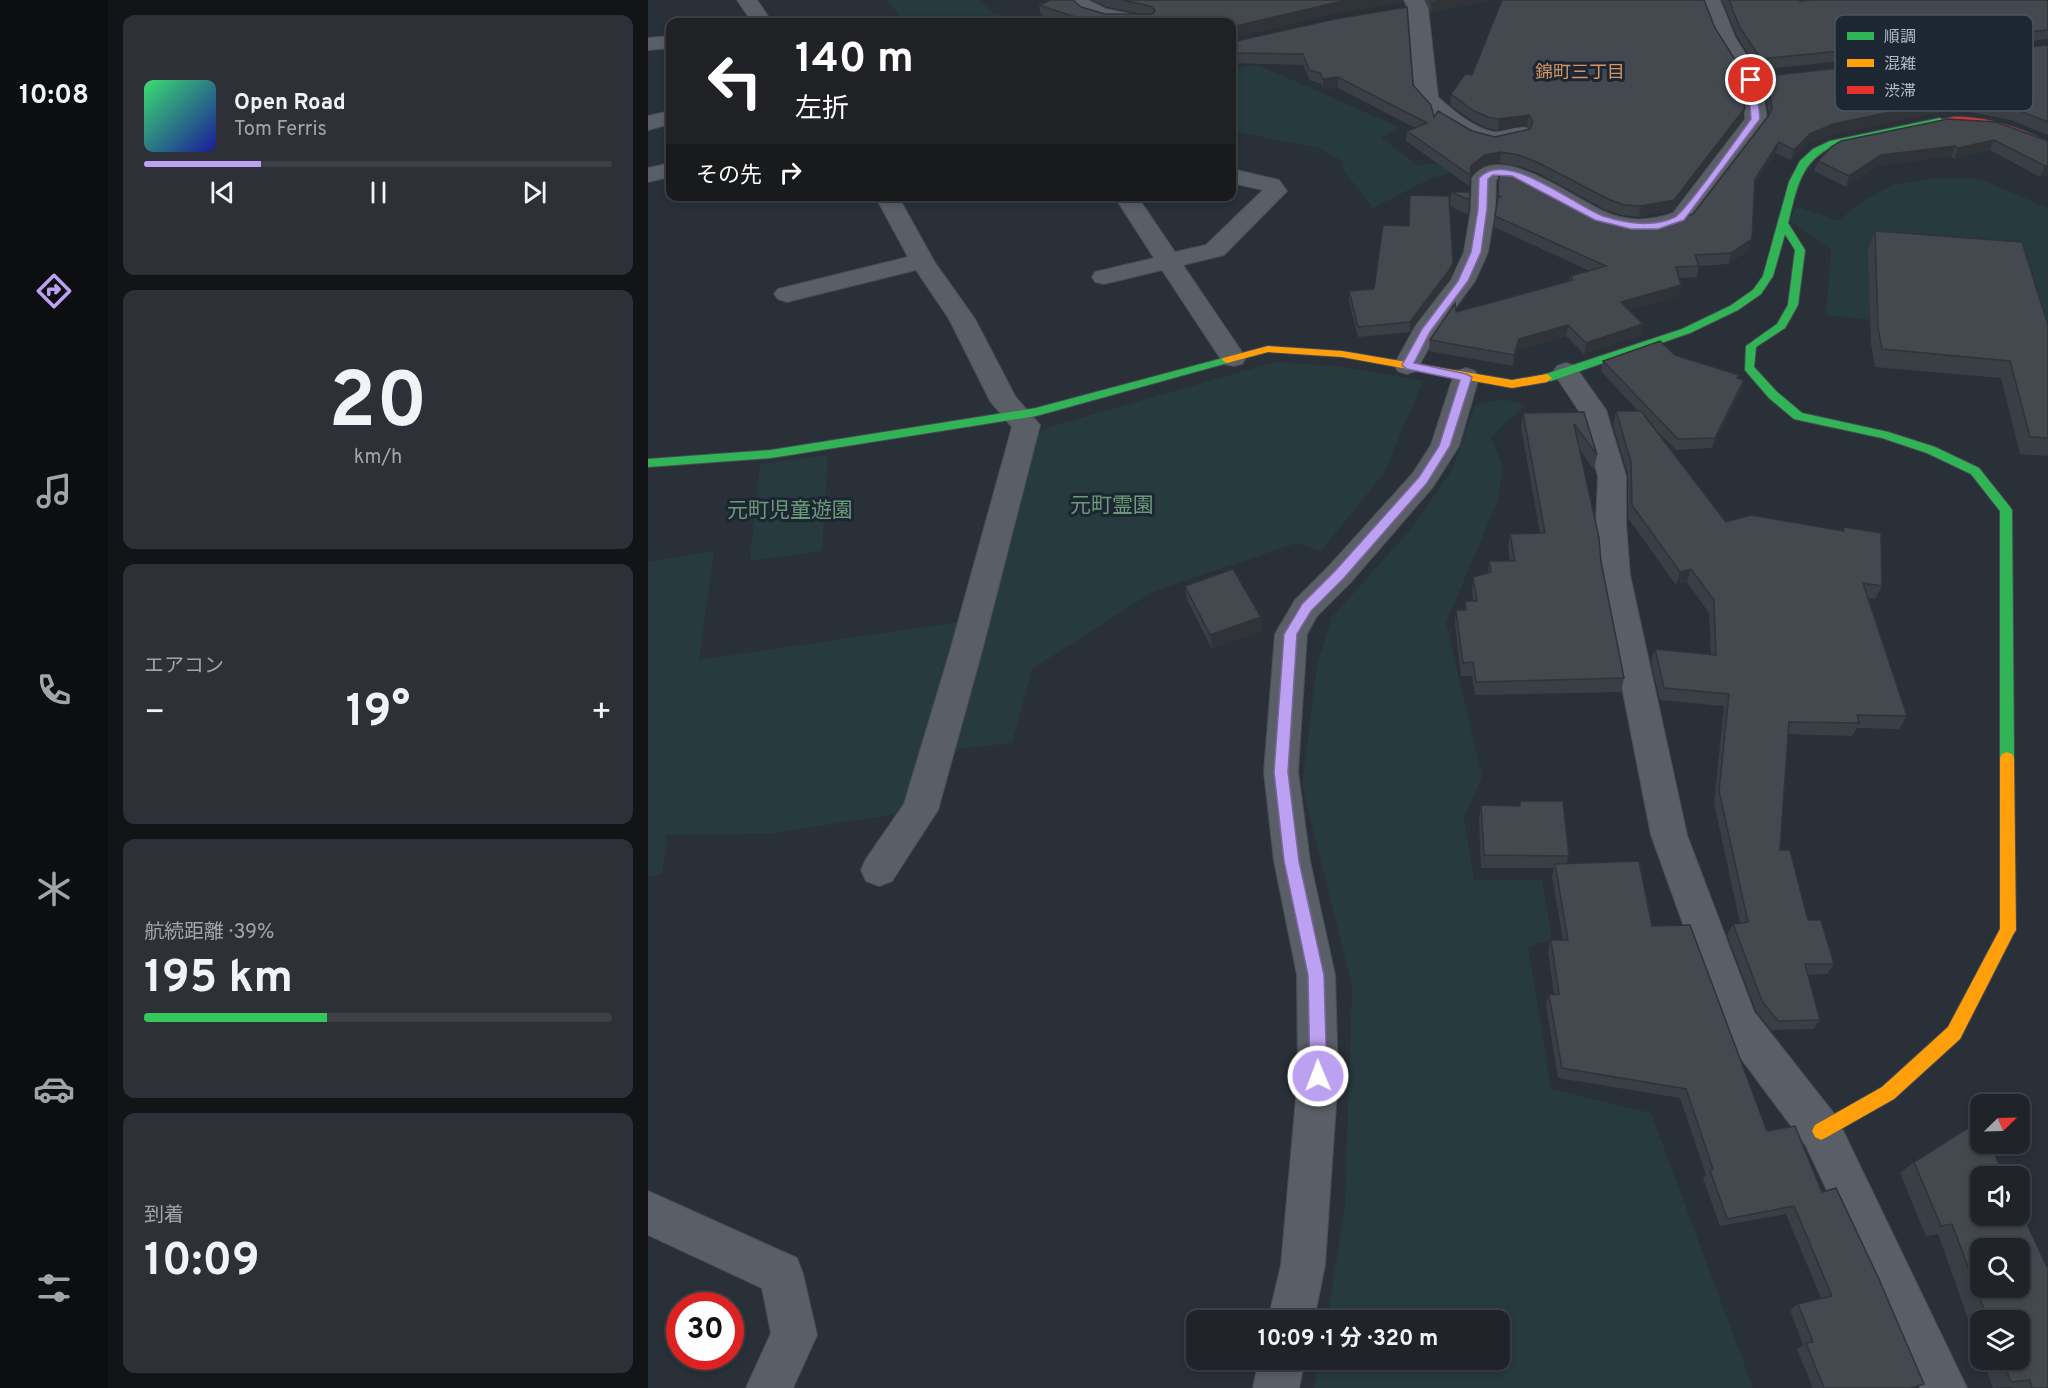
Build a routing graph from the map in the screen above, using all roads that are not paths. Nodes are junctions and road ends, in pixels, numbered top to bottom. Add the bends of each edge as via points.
1 (747, 0) edge
2 (1076, 0) edge
3 (1710, 0) edge
4 (1416, 4) edge
5 (1393, 12) edge
6 (759, 18) edge
7 (1123, 18) edge
8 (666, 42) edge
9 (648, 44) edge
10 (666, 119) edge
11 (648, 123) edge
12 (1520, 134) edge
13 (2048, 145) edge
14 (666, 171) edge
15 (648, 175) edge
16 (1236, 177) edge
17 (889, 201) edge
18 (1128, 201) edge
19 (1782, 222) junction
20 (922, 261) junction
21 (1169, 261) junction
22 (1104, 277) dead end
23 (787, 294) dead end
24 (1233, 358) junction
25 (1407, 365) junction
26 (1566, 372) junction
27 (1466, 377) junction
28 (1018, 414) junction
29 (648, 463) edge
30 (879, 870) dead end
31 (1821, 1131) junction
32 (648, 1214) edge
33 (1293, 1310) edge
34 (1280, 1370) edge
35 (769, 1388) edge
36 (1276, 1388) edge
37 (1944, 1388) edge

1 - 6 street
2 - 7 street via 1102,14
3 - 25 street via 1725,37 1763,78 1756,119 1681,218 1658,226 1631,226 1598,218 1514,173 1491,172 1483,178 1476,252 1463,281 1425,331
4 - 5 street
4 - 12 street via 1426,95 1431,102 1453,120 1492,138
8 - 9 street
10 - 11 street
13 - 19 street via 2015,129 1961,119 1830,144 1803,163
14 - 15 street
16 - 21 street via 1271,185 1275,191 1215,250
17 - 20 street
18 - 21 street
19 - 26 street via 1768,276 1757,292 1734,308 1686,331
19 - 31 street via 1800,250 1793,305 1781,326 1751,346 1749,368 1798,416 1884,435 1975,471 2006,510 2008,930 1954,1033 1888,1093
20 - 23 street
20 - 28 street via 962,319 1004,401
21 - 22 street
21 - 24 street
24 - 25 street via 1268,349 1304,350
24 - 28 street
25 - 27 street
26 - 27 street via 1512,384
26 - 31 street via 1592,410 1612,476 1615,575 1669,836 1739,1024
27 - 33 street via 1445,446 1423,480 1306,608 1291,634 1281,772 1292,861 1316,975 1318,1076 1303,1265
28 - 29 street via 771,454
28 - 30 street via 1026,424 920,810
31 - 37 street
32 - 35 street via 782,1274 794,1335
34 - 36 street

